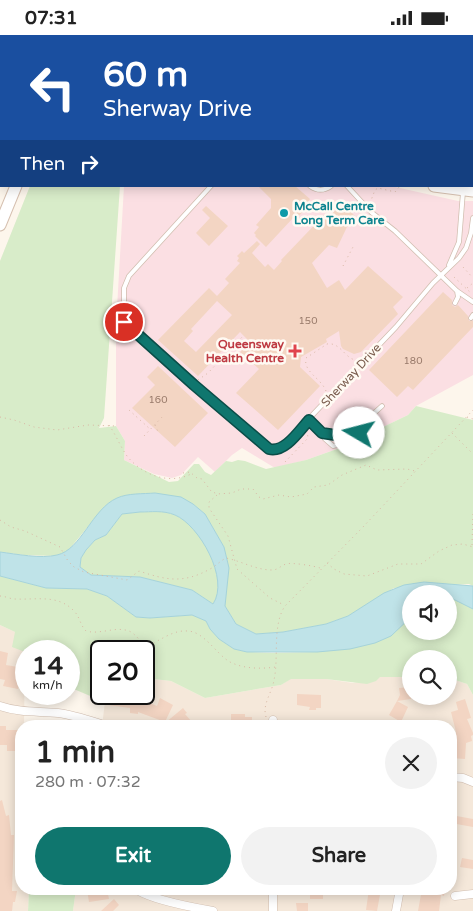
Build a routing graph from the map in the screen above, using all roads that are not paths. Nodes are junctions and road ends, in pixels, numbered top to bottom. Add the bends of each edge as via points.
1 (16, 187) edge
2 (210, 187) edge
3 (311, 187) edge
4 (329, 187) edge
5 (348, 187) edge
6 (445, 187) edge
7 (467, 189) edge
8 (473, 218) edge
9 (0, 225) edge
10 (461, 231) junction
11 (472, 233) edge
12 (448, 267) junction
13 (440, 275) junction
14 (457, 291) junction
15 (473, 302) edge
16 (455, 303) dead end
17 (382, 406) dead end
18 (309, 420) junction
19 (362, 424) junction
20 (322, 433) junction
21 (0, 706) edge
22 (90, 720) edge
23 (457, 777) edge
24 (473, 782) edge
25 (473, 894) edge
26 (148, 895) edge
27 (273, 895) edge
28 (399, 895) edge
29 (455, 896) dead end
30 (213, 911) edge
31 (264, 911) edge
32 (273, 911) edge
33 (396, 911) edge

1 - 9 main road
2 - 18 lane, Sherway Drive via 130,276 124,288 124,322 269,449 282,447
3 - 4 lane via 315,190
5 - 13 lane
6 - 7 main road
7 - 10 lane, Sherway Drive
8 - 11 lane, Sherway Drive
10 - 11 lane
10 - 12 lane, Sherway Drive
11 - 12 lane, Sherway Drive via 460,258
12 - 13 lane, Sherway Drive
13 - 14 lane
13 - 18 lane, Sherway Drive
14 - 15 lane
14 - 16 lane
17 - 19 lane
18 - 20 lane
19 - 20 lane via 342,436
19 - 20 lane via 354,438 334,446
21 - 22 street via 21,712 57,713
23 - 24 street
25 - 29 street
26 - 30 street
27 - 32 street
28 - 33 street
31 - 32 street

